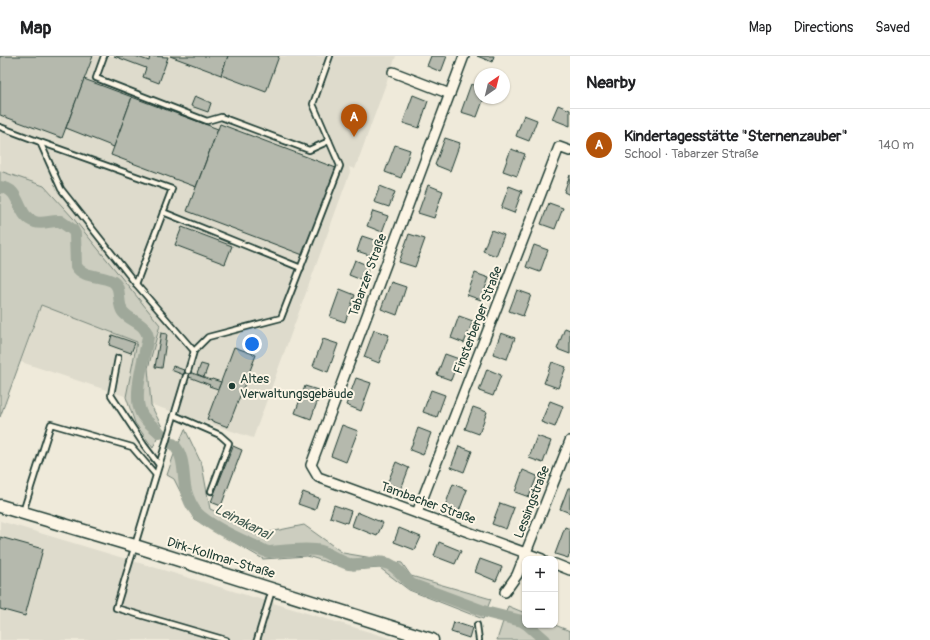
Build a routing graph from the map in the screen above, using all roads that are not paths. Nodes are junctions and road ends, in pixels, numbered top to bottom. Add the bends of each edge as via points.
1 (104, 56) edge
2 (330, 56) edge
3 (464, 56) edge
4 (393, 72) dead end
5 (450, 94) junction
6 (0, 127) edge
7 (329, 141) junction
8 (40, 142) junction
9 (570, 151) edge
10 (163, 212) junction
11 (301, 268) junction
12 (136, 284) junction
13 (194, 351) junction
14 (118, 358) dead end
15 (174, 415) junction
16 (570, 441) edge
17 (159, 465) junction
18 (311, 465) joint
19 (156, 475) junction
20 (212, 491) dead end
21 (0, 506) edge
22 (23, 512) junction
23 (417, 514) junction
24 (135, 546) junction
25 (526, 553) junction
26 (534, 556) edge
27 (558, 565) edge
28 (570, 570) edge
29 (272, 589) junction
30 (505, 592) dead end
31 (477, 625) dead end
32 (226, 640) edge
33 (257, 640) edge
34 (432, 640) edge
35 (479, 640) edge

1 - 7 lane via 96,78 207,121 221,117 309,150
2 - 7 lane via 313,104
3 - 5 street, Tabarzer Straße
4 - 5 street
5 - 18 street, Tabarzer Straße
6 - 8 lane
7 - 11 lane via 340,166
8 - 10 lane via 172,189
8 - 12 lane via 61,189
9 - 23 street, Finsterberger Straße via 559,147
10 - 11 lane
10 - 12 lane
11 - 13 lane via 281,318 208,337
12 - 13 lane
13 - 15 lane
14 - 17 lane via 111,395
15 - 17 lane
15 - 20 lane via 220,435 229,443
16 - 25 street, Lessingstraße
17 - 19 lane
18 - 23 street, Tambacher Straße via 318,477
19 - 22 lane via 132,447 51,424
19 - 24 lane
21 - 22 street, Dirk-Kollmar-Straße
22 - 24 street, Dirk-Kollmar-Straße
23 - 25 street, Tambacher Straße
24 - 29 street, Dirk-Kollmar-Straße
24 - 32 lane via 116,608
25 - 26 street, Tambacher Straße
25 - 30 street, Lessingstraße via 517,575
27 - 28 street
29 - 33 lane
29 - 34 street, Dirk-Kollmar-Straße
31 - 35 lane

